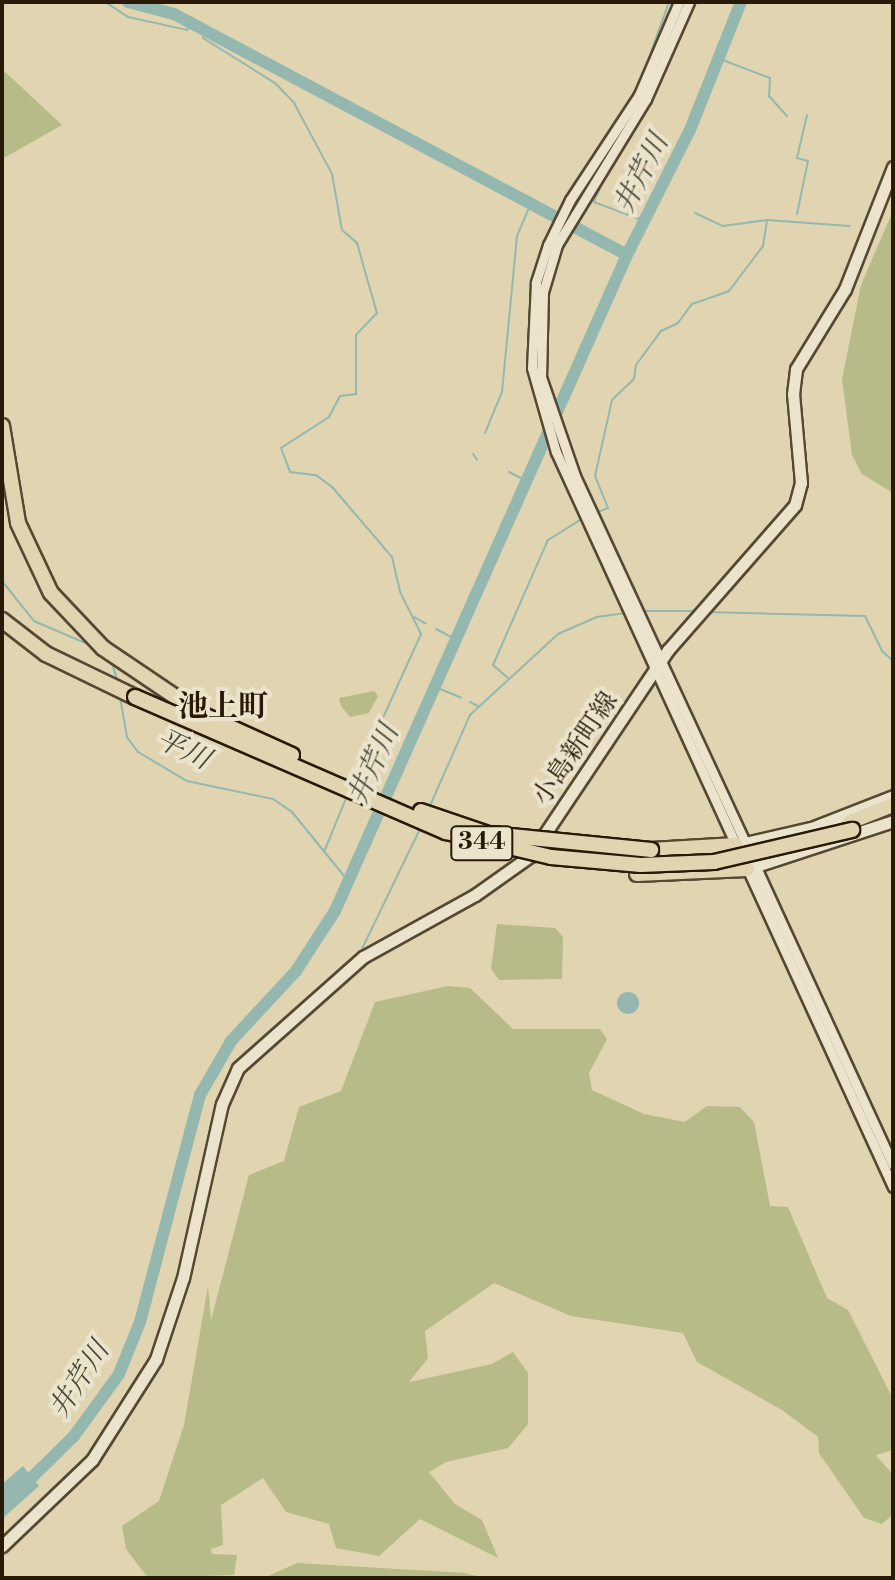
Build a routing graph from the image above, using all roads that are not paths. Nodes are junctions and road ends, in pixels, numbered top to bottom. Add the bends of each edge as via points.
1 (679, 2) edge
2 (689, 2) edge
3 (893, 167) edge
4 (574, 202) junction
5 (2, 426) edge
6 (2, 620) edge
7 (658, 666) junction
8 (893, 796) edge
9 (893, 805) edge
10 (893, 813) edge
11 (893, 821) edge
12 (851, 826) junction
13 (477, 837) junction
14 (741, 844) junction
15 (752, 868) junction
16 (763, 893) junction
17 (893, 1165) edge
18 (893, 1187) edge
19 (2, 1546) edge

1 - 4 street via 639,95
2 - 4 street via 646,99
3 - 7 main road, 小島新町線 via 845,289 796,369 793,394 801,483 795,505 703,606
4 - 7 street via 536,283 531,339 538,380 573,480
5 - 13 highway, 344, bridge via 25,547 51,593 123,665 201,714
6 - 13 highway, 344, bridge via 67,665 135,697
7 - 14 street
7 - 19 main road, 小島新町線 via 530,856 475,895 363,957 238,1068 222,1104 183,1278 156,1359 92,1460
8 - 14 main road via 811,828
9 - 12 highway, 344
10 - 12 highway, 344
11 - 15 main road
12 - 13 highway, 344, bridge via 757,848 667,858 581,854
13 - 14 highway, bridge via 651,850
13 - 15 highway, bridge via 540,863 637,874
14 - 15 street
15 - 16 street
16 - 17 street
16 - 18 street

